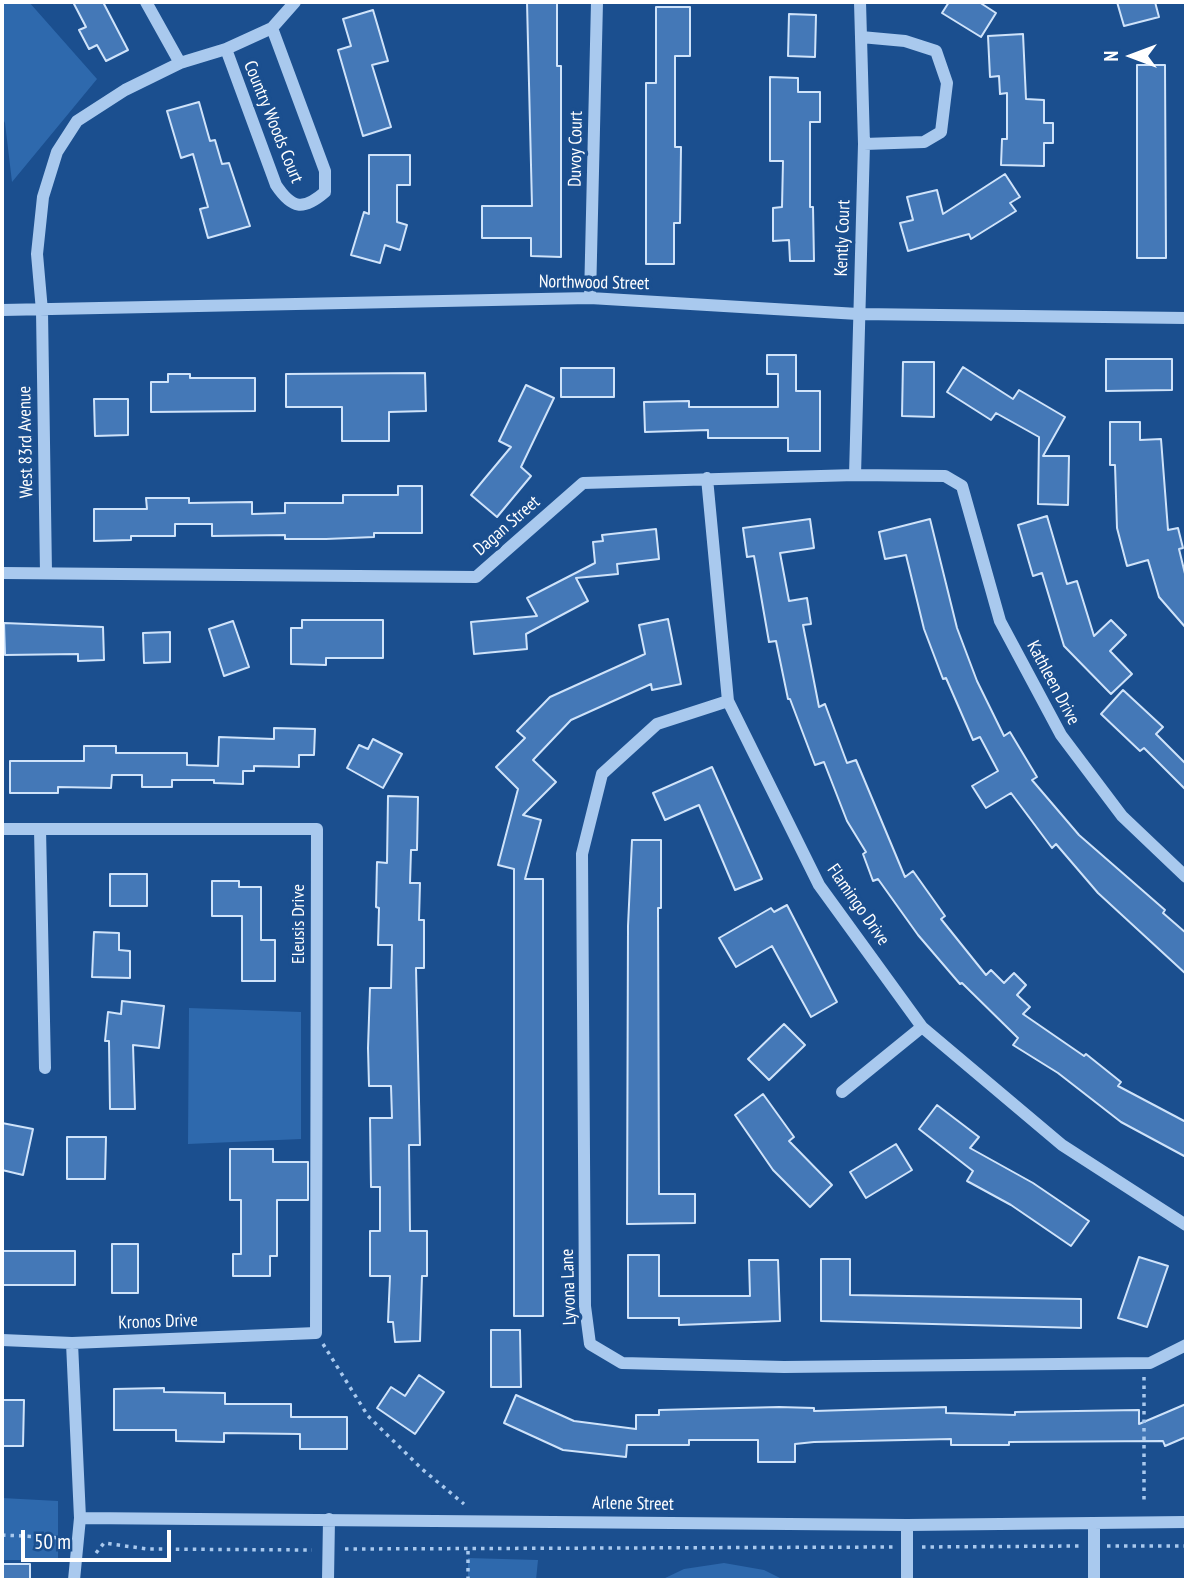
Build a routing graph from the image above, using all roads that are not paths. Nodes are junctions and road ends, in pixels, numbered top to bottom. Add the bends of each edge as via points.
1 (146, 2) edge
2 (295, 2) edge
3 (597, 2) edge
4 (860, 2) edge
5 (272, 28) junction
6 (861, 37) junction
7 (226, 49) junction
8 (180, 63) junction
9 (864, 144) junction
10 (590, 298) junction
11 (2, 310) edge
12 (42, 311) junction
13 (858, 314) junction
14 (1186, 318) edge
15 (855, 475) junction
16 (945, 476) joint
17 (707, 478) junction
18 (2, 573) edge
19 (46, 573) junction
20 (728, 701) junction
21 (2, 829) edge
22 (40, 829) junction
23 (1186, 877) edge
24 (922, 1027) junction
25 (45, 1068) dead end
26 (842, 1092) dead end
27 (1186, 1225) edge
28 (316, 1333) joint
29 (2, 1340) edge
30 (72, 1343) junction
31 (1186, 1345) edge
32 (80, 1518) junction
33 (329, 1519) junction
34 (1186, 1522) edge
35 (1094, 1523) junction
36 (907, 1525) junction
37 (75, 1580) edge
38 (328, 1580) edge
39 (906, 1580) edge
40 (1094, 1580) edge

1 - 8 street
2 - 5 street
3 - 10 street, Duvoy Court
4 - 6 street, Kently Court
5 - 7 street, West 83rd Avenue
5 - 7 street, Country Woods Court via 325,171 324,191 312,203 300,206 286,200 276,185
6 - 9 street, Kently Court
6 - 9 street via 905,41 936,51 947,83 941,132 925,142
7 - 8 street, West 83rd Avenue
8 - 12 street, West 83rd Avenue via 77,121 57,152 43,197 37,254
9 - 13 street, Kently Court
10 - 12 street, Northwood Street
10 - 13 street, Northwood Street
11 - 12 street, Northwood Street
12 - 19 street, West 83rd Avenue
13 - 14 street, Northwood Street
13 - 15 street, Kently Court
15 - 16 street, Dagan Street
15 - 17 street, Dagan Street
16 - 23 street, Kathleen Drive via 962,486 1000,621 1061,735 1122,817
17 - 19 street, Dagan Street via 583,483 475,577
17 - 20 street, Flamingo Drive
18 - 19 street, Dagan Street
20 - 24 street, Flamingo Drive via 819,885
20 - 31 street, Lyvona Lane via 657,724 602,774 582,854 585,1306 590,1344 622,1363 784,1367 1150,1363
21 - 22 street, Eleusis Drive
22 - 25 street
22 - 28 street, Eleusis Drive via 317,829
24 - 26 street
24 - 27 street, Flamingo Drive via 1062,1145
28 - 30 street, Kronos Drive
29 - 30 street, Kronos Drive
30 - 32 street
32 - 33 street, Arlene Street
32 - 37 street
33 - 36 street, Arlene Street
33 - 38 street
34 - 35 street, Arlene Street
35 - 36 street, Arlene Street
35 - 40 street
36 - 39 street

